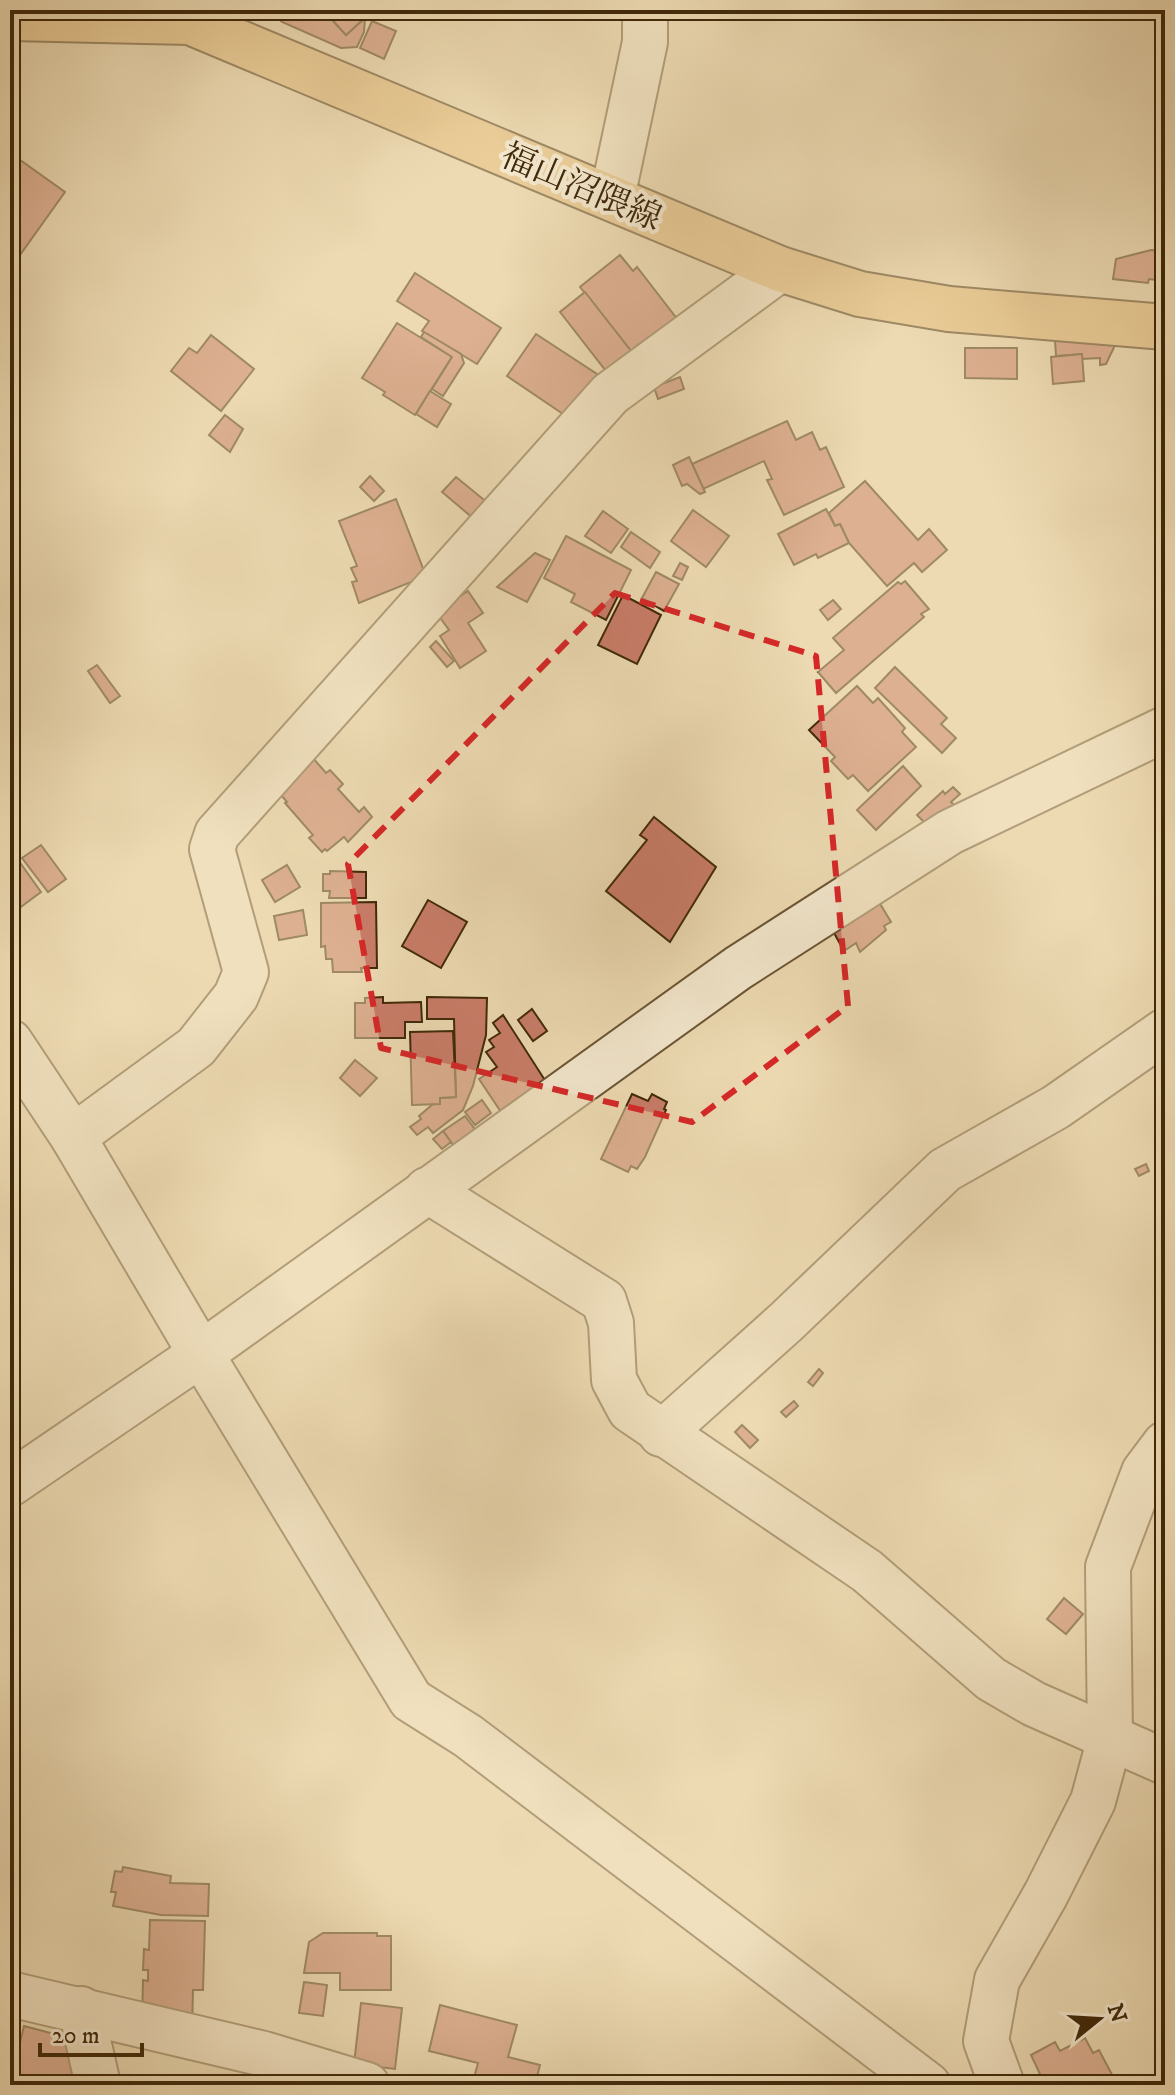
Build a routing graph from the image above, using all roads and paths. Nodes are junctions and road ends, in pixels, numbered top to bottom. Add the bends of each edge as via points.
1 (645, 10) edge
2 (10, 18) edge
3 (612, 198) junction
4 (780, 269) junction
5 (1165, 327) edge
6 (1165, 729) edge
7 (1165, 1031) edge
8 (10, 1042) edge
9 (73, 1137) junction
10 (427, 1190) junction
11 (201, 1354) junction
12 (661, 1434) junction
13 (1165, 1444) edge
14 (10, 1484) edge
15 (1110, 1738) junction
16 (1165, 1762) edge
17 (10, 1994) edge
18 (81, 2009) junction
19 (98, 2085) edge
20 (367, 2085) edge
21 (928, 2085) edge
22 (1002, 2085) edge

1 - 3 street via 645,42
2 - 3 main road, 福山沼隈線 via 190,22
3 - 4 main road, 福山沼隈線
4 - 5 main road, 福山沼隈線 via 860,294 949,309
4 - 9 street via 610,394 217,834 212,849 246,972 236,996 196,1047
6 - 10 street via 950,832 738,968
7 - 12 street via 1056,1107 945,1170
8 - 9 street
9 - 11 street
10 - 11 street
10 - 12 street via 604,1301 611,1323 614,1380 630,1410
11 - 14 street
11 - 21 street via 411,1700 468,1736
12 - 15 street via 867,1571 991,1679
13 - 15 street via 1144,1472 1108,1567
15 - 16 street
15 - 22 street via 1093,1801 997,1980 986,2041
17 - 18 street
18 - 19 street
18 - 20 street

